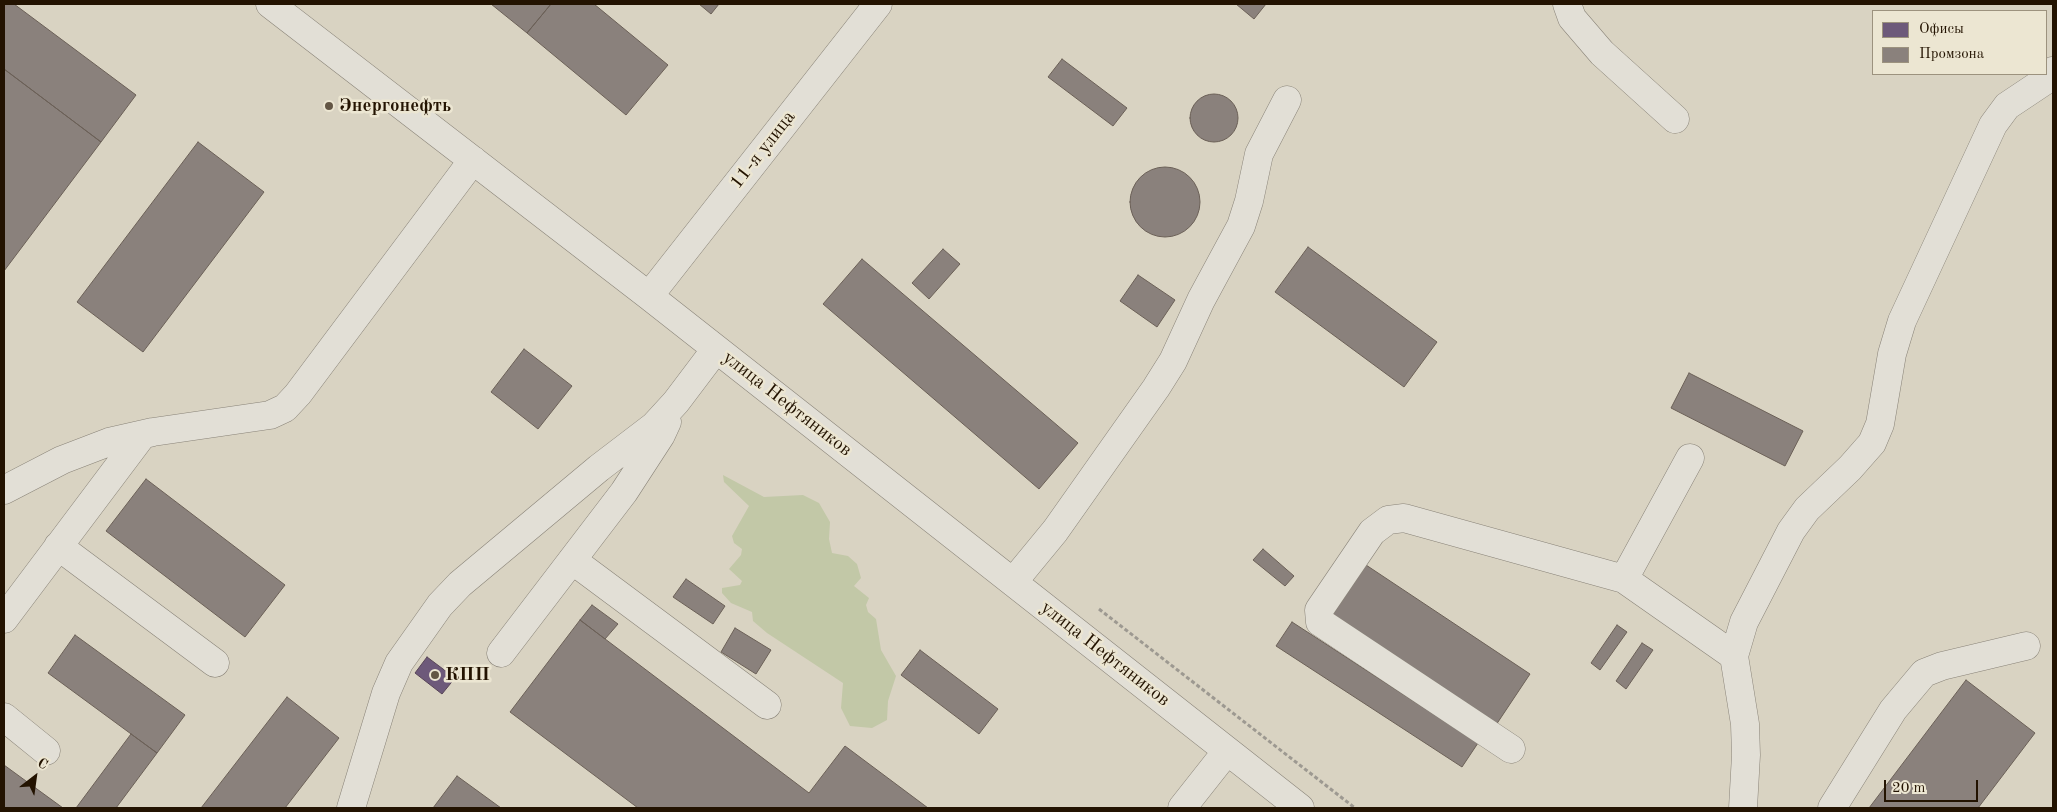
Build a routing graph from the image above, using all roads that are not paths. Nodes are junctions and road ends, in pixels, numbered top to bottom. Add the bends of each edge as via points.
1 (270, 4) edge
2 (878, 4) edge
3 (1567, 4) edge
4 (2053, 71) edge
5 (1287, 100) dead end
6 (1675, 119) dead end
7 (473, 160) junction
8 (649, 296) junction
9 (716, 348) junction
10 (676, 402) junction
11 (143, 434) junction
12 (1690, 458) dead end
13 (4, 490) edge
14 (58, 546) junction
15 (572, 560) junction
16 (1624, 579) junction
17 (1013, 582) junction
18 (4, 619) edge
19 (2026, 646) dead end
20 (501, 653) dead end
21 (1734, 656) junction
22 (214, 664) dead end
23 (766, 705) dead end
24 (4, 717) edge
25 (1511, 749) dead end
26 (1227, 751) junction
27 (46, 752) dead end
28 (351, 808) edge
29 (1182, 808) edge
30 (1300, 808) edge
31 (1743, 808) edge
32 (1832, 808) edge

1 - 7 street, улица Нефтяников
2 - 8 street, 11-я улица
3 - 6 street via 1572,18 1602,53
4 - 21 street via 2046,80 2007,106 1994,125 1902,322 1892,354 1880,424 1872,443 1806,509 1791,531 1744,622
5 - 17 street via 1259,154 1241,226 1173,360 1055,531
7 - 8 street, улица Нефтяников
7 - 11 street via 286,408 270,415
8 - 9 street, улица Нефтяников
9 - 10 street
9 - 17 street, улица Нефтяников
10 - 15 street via 662,435
10 - 28 street via 654,426 475,571 440,605 399,663 386,693
11 - 13 street via 109,442 62,460
11 - 14 street
12 - 16 street
14 - 18 street
14 - 22 street
15 - 20 street
15 - 23 street
16 - 21 street
16 - 25 street via 1404,518 1388,520 1372,532 1325,602 1318,616 1324,626
17 - 26 street, улица Нефтяников
19 - 32 street via 1924,673 1888,717
21 - 31 street via 1746,740
24 - 27 street
26 - 29 street
26 - 30 street, улица Нефтяников

